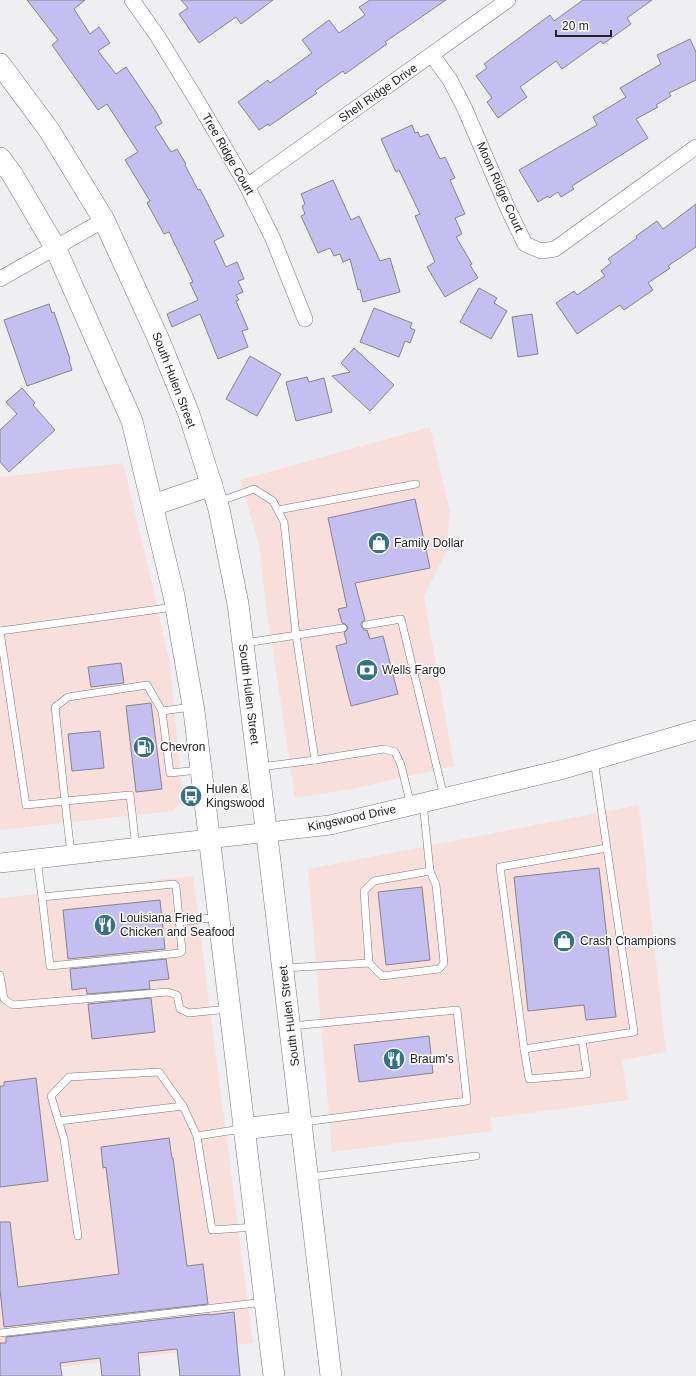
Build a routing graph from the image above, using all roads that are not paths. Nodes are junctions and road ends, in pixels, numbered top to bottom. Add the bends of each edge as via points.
1 (132, 0) edge
2 (508, 0) edge
3 (432, 55) junction
4 (0, 64) edge
5 (696, 147) edge
6 (0, 158) edge
7 (247, 186) junction
8 (104, 220) junction
9 (55, 247) junction
10 (0, 279) edge
11 (305, 319) dead end
12 (416, 484) dead end
13 (215, 493) junction
14 (152, 505) junction
15 (278, 510) junction
16 (176, 606) junction
17 (366, 625) dead end
18 (343, 628) dead end
19 (0, 631) edge
20 (296, 635) junction
21 (242, 643) junction
22 (193, 707) junction
23 (162, 711) junction
24 (696, 730) edge
25 (315, 760) junction
26 (594, 760) junction
27 (258, 768) junction
28 (201, 770) junction
29 (444, 798) junction
30 (65, 801) junction
31 (417, 804) junction
32 (266, 833) junction
33 (209, 839) junction
34 (136, 848) junction
35 (607, 848) junction
36 (72, 856) junction
37 (37, 860) junction
38 (0, 863) edge
39 (430, 871) junction
40 (42, 897) junction
41 (218, 917) junction
42 (179, 922) junction
43 (369, 963) junction
44 (283, 968) junction
45 (0, 975) edge
46 (229, 1009) junction
47 (290, 1026) junction
48 (582, 1040) junction
49 (524, 1049) junction
50 (182, 1106) junction
51 (59, 1122) junction
52 (301, 1122) junction
53 (244, 1129) junction
54 (198, 1136) junction
55 (476, 1156) dead end
56 (308, 1177) junction
57 (255, 1227) junction
58 (78, 1236) dead end
59 (264, 1302) junction
60 (0, 1333) edge
61 (274, 1376) edge
62 (331, 1376) edge

1 - 7 street, Tree Ridge Court via 162,43
2 - 3 street, Shell Ridge Drive
3 - 5 street, Moon Ridge Court via 450,80 464,107 525,244 541,251 555,249
3 - 7 street, Shell Ridge Drive
4 - 8 main road, South Hulen Street via 49,130
6 - 9 main road
7 - 11 street, Tree Ridge Court via 273,239
8 - 9 street
8 - 13 main road, South Hulen Street via 158,338 189,414
9 - 10 street
9 - 14 main road via 132,421
12 - 15 lane
13 - 14 main road
13 - 15 lane via 254,489 273,501
13 - 21 main road, South Hulen Street via 238,604
14 - 16 main road
15 - 20 lane via 284,522
16 - 19 lane
16 - 22 main road
17 - 29 lane via 401,619
18 - 20 lane
19 - 30 lane via 26,805
20 - 21 lane
20 - 25 lane
21 - 27 main road, South Hulen Street
22 - 23 lane
22 - 28 main road
23 - 28 lane via 170,773
23 - 30 lane via 147,685 68,697 55,707
24 - 26 street, Kingswood Drive
25 - 27 lane
25 - 31 lane via 384,749 395,752
26 - 29 street, Kingswood Drive
26 - 35 lane
27 - 32 main road, South Hulen Street
28 - 33 main road
29 - 31 street, Kingswood Drive
30 - 34 lane via 130,795
30 - 36 lane
31 - 32 street, Kingswood Drive via 330,826
31 - 39 lane
32 - 33 street, Kingswood Drive
32 - 44 main road, South Hulen Street
33 - 34 street, Kingswood Drive
33 - 41 main road
34 - 36 street, Kingswood Drive
35 - 48 lane via 634,1032
35 - 49 lane via 500,866
36 - 37 street, Kingswood Drive
37 - 38 street, Kingswood Drive
37 - 40 lane
39 - 43 lane via 374,881 364,891
39 - 43 lane via 436,885 444,963 439,969 382,976
40 - 42 lane via 174,884
40 - 42 lane via 49,965 52,967 180,953 182,951
41 - 42 lane
41 - 46 main road
43 - 44 lane
44 - 47 main road, South Hulen Street
45 - 46 lane via 4,999 13,1005 168,992 177,995 180,1009 189,1013
46 - 53 main road
47 - 52 main road, South Hulen Street
47 - 52 lane via 457,1010 468,1101
48 - 49 lane
48 - 49 lane via 587,1074 529,1079
50 - 51 lane
50 - 51 lane via 159,1072 69,1077 51,1096
50 - 54 lane
51 - 58 lane via 64,1139
52 - 53 main road
52 - 56 main road, South Hulen Street
53 - 54 lane
53 - 57 main road
54 - 57 lane via 212,1230
55 - 56 lane
56 - 62 main road, South Hulen Street
57 - 59 main road
59 - 60 lane
59 - 61 main road

